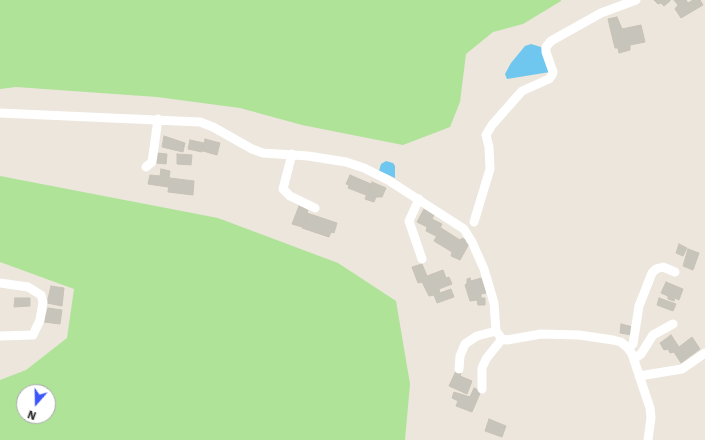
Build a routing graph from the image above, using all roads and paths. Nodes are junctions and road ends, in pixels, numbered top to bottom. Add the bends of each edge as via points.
1 (636, 0) edge
2 (0, 114) edge
3 (158, 119) junction
4 (292, 154) junction
5 (146, 167) dead end
6 (419, 199) junction
7 (315, 208) dead end
8 (474, 222) dead end
9 (422, 259) dead end
10 (675, 272) dead end
11 (0, 283) edge
12 (673, 324) dead end
13 (496, 332) junction
14 (0, 336) edge
15 (502, 339) junction
16 (628, 348) junction
17 (705, 353) edge
18 (634, 359) junction
19 (459, 369) dead end
20 (639, 376) junction
21 (482, 389) dead end
22 (648, 440) edge

1 - 8 street via 601,13 546,47 552,75 549,79 522,91 486,135 490,169
2 - 3 street
3 - 4 street via 200,122 263,153
3 - 5 street via 152,162
4 - 6 street via 346,162 364,168
4 - 7 street via 283,189 290,196
6 - 9 street via 409,220
6 - 13 street via 464,229 472,242 484,269 494,303
10 - 16 street via 656,268 652,273 639,306 633,344
11 - 14 street via 28,287 41,295 43,302 40,320 33,335
12 - 18 street via 653,335 641,354
13 - 15 street
13 - 19 street via 477,336 465,344 460,356
15 - 16 street via 540,334 579,335 621,342
15 - 21 street via 482,368
16 - 18 street
17 - 20 street via 682,369
18 - 20 street
20 - 22 street via 652,418

